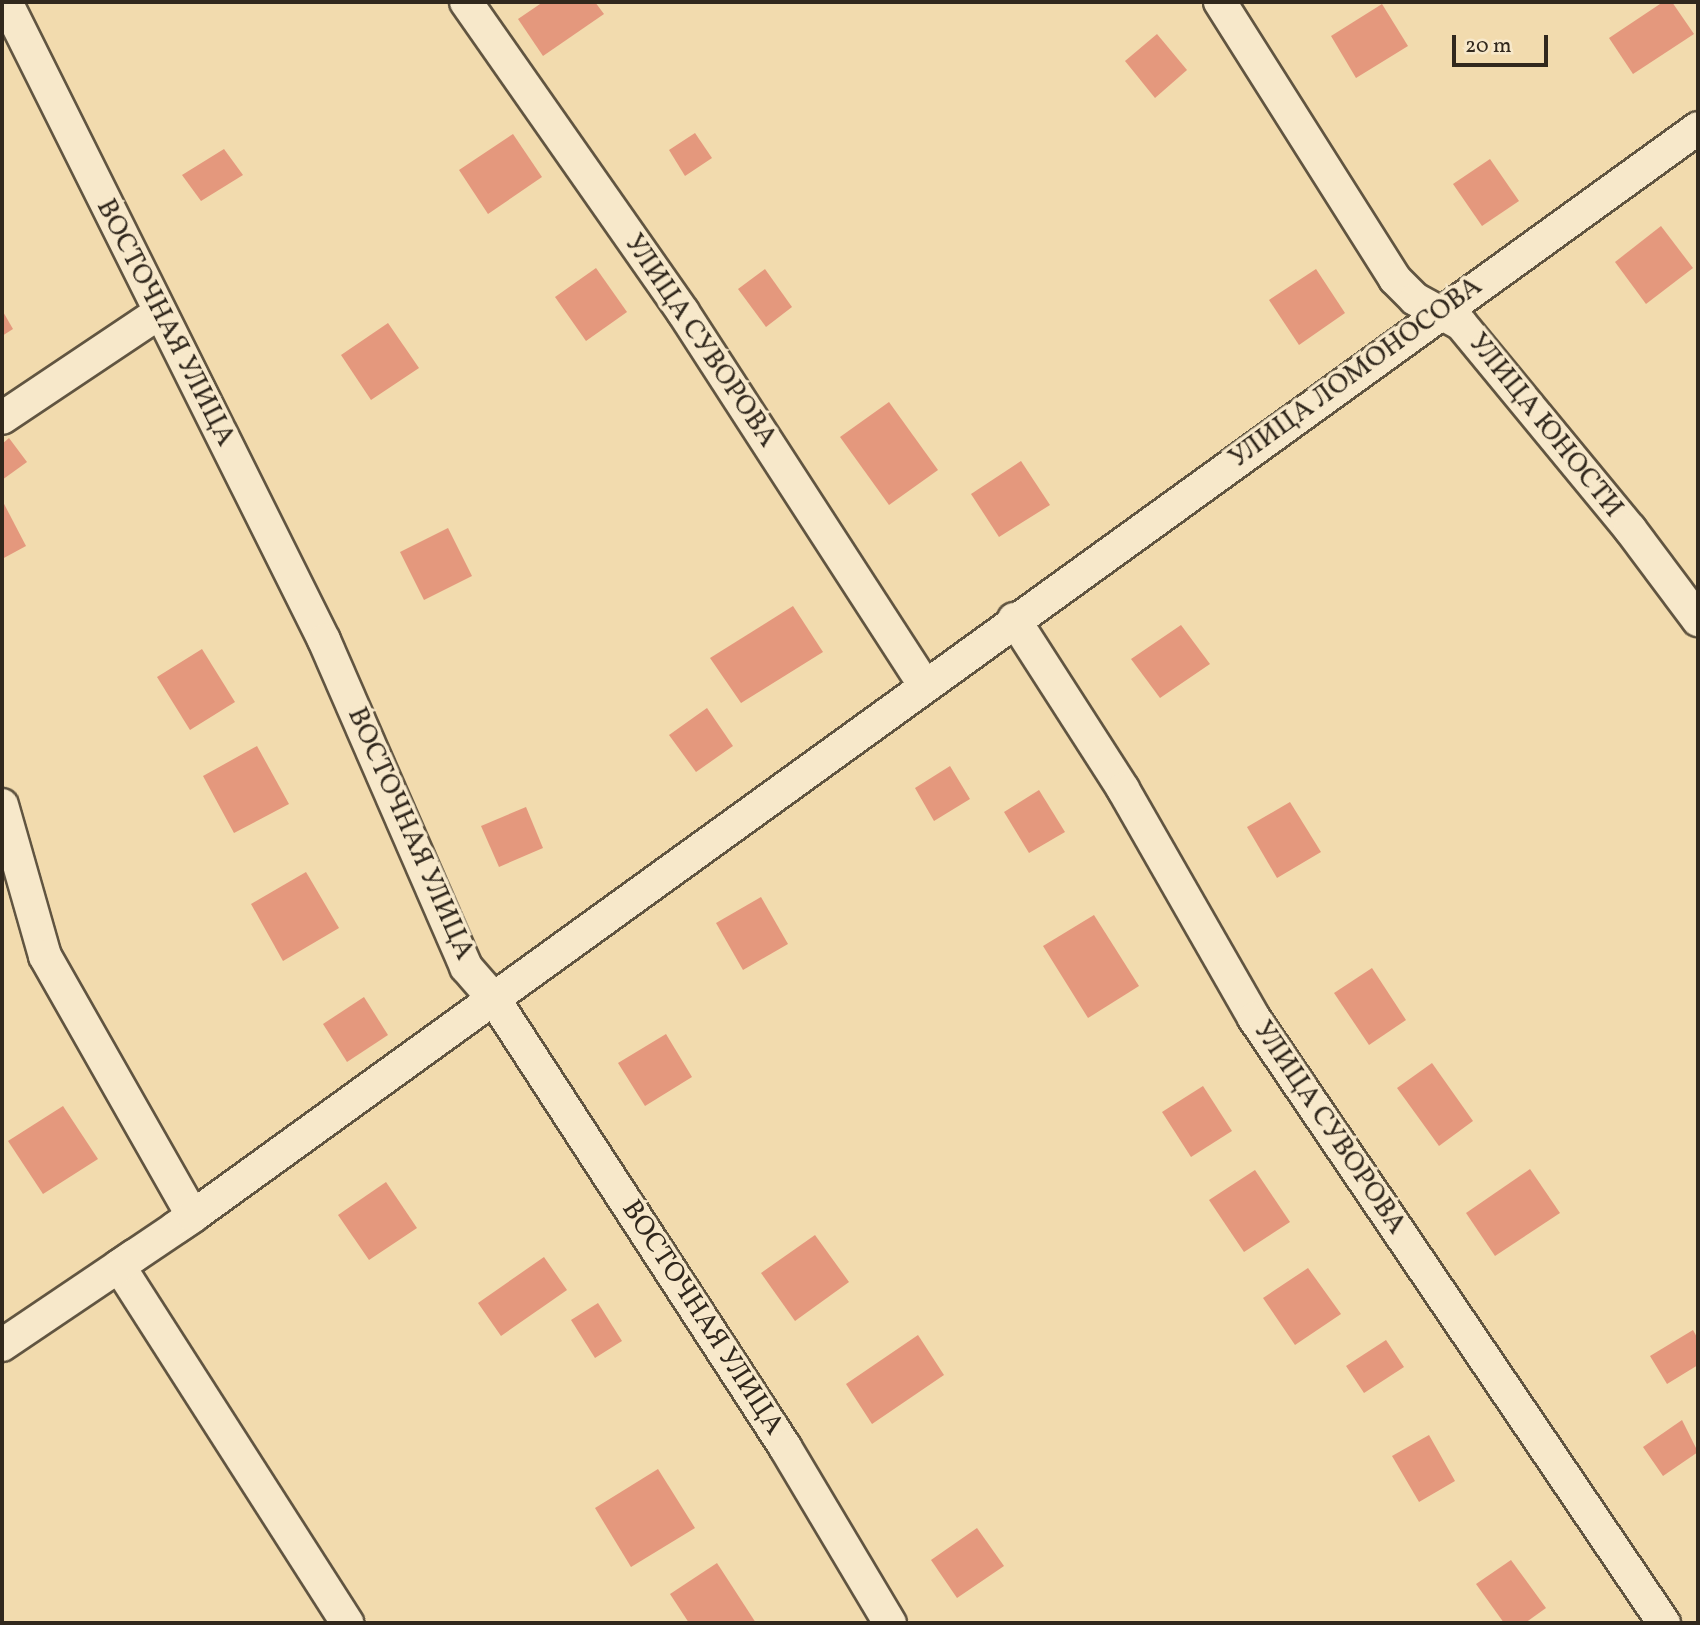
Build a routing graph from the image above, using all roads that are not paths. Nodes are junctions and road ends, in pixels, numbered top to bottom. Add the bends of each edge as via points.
1 (6, 2) edge
2 (466, 2) edge
3 (1220, 2) edge
4 (1698, 128) edge
5 (1442, 310) junction
6 (159, 313) junction
7 (2, 418) edge
8 (1014, 620) junction
9 (1698, 620) edge
10 (925, 686) junction
11 (2, 804) edge
12 (494, 999) junction
13 (193, 1216) junction
14 (107, 1272) junction
15 (2, 1345) edge
16 (347, 1623) edge
17 (890, 1623) edge
18 (1664, 1623) edge

1 - 6 street, ВОСТОЧНАЯ УЛИЦА
2 - 10 street, УЛИЦА СУВОРОВА via 683,312
3 - 5 street, УЛИЦА ЮНОСТИ via 1395,279 1415,299
4 - 5 street, УЛИЦА ЛОМОНОСОВА
5 - 8 street, УЛИЦА ЛОМОНОСОВА
5 - 9 street, УЛИЦА ЮНОСТИ via 1479,346
6 - 7 street
6 - 12 street, ВОСТОЧНАЯ УЛИЦА via 324,640 466,967
8 - 10 street, УЛИЦА ЛОМОНОСОВА
8 - 18 street, УЛИЦА СУВОРОВА via 1123,789 1254,1018
10 - 12 street, УЛИЦА ЛОМОНОСОВА
11 - 13 street via 45,956
12 - 13 street, УЛИЦА ЛОМОНОСОВА
12 - 17 street, ВОСТОЧНАЯ УЛИЦА via 786,1447
13 - 14 street, УЛИЦА ЛОМОНОСОВА
14 - 15 street, УЛИЦА ЛОМОНОСОВА
14 - 16 street

